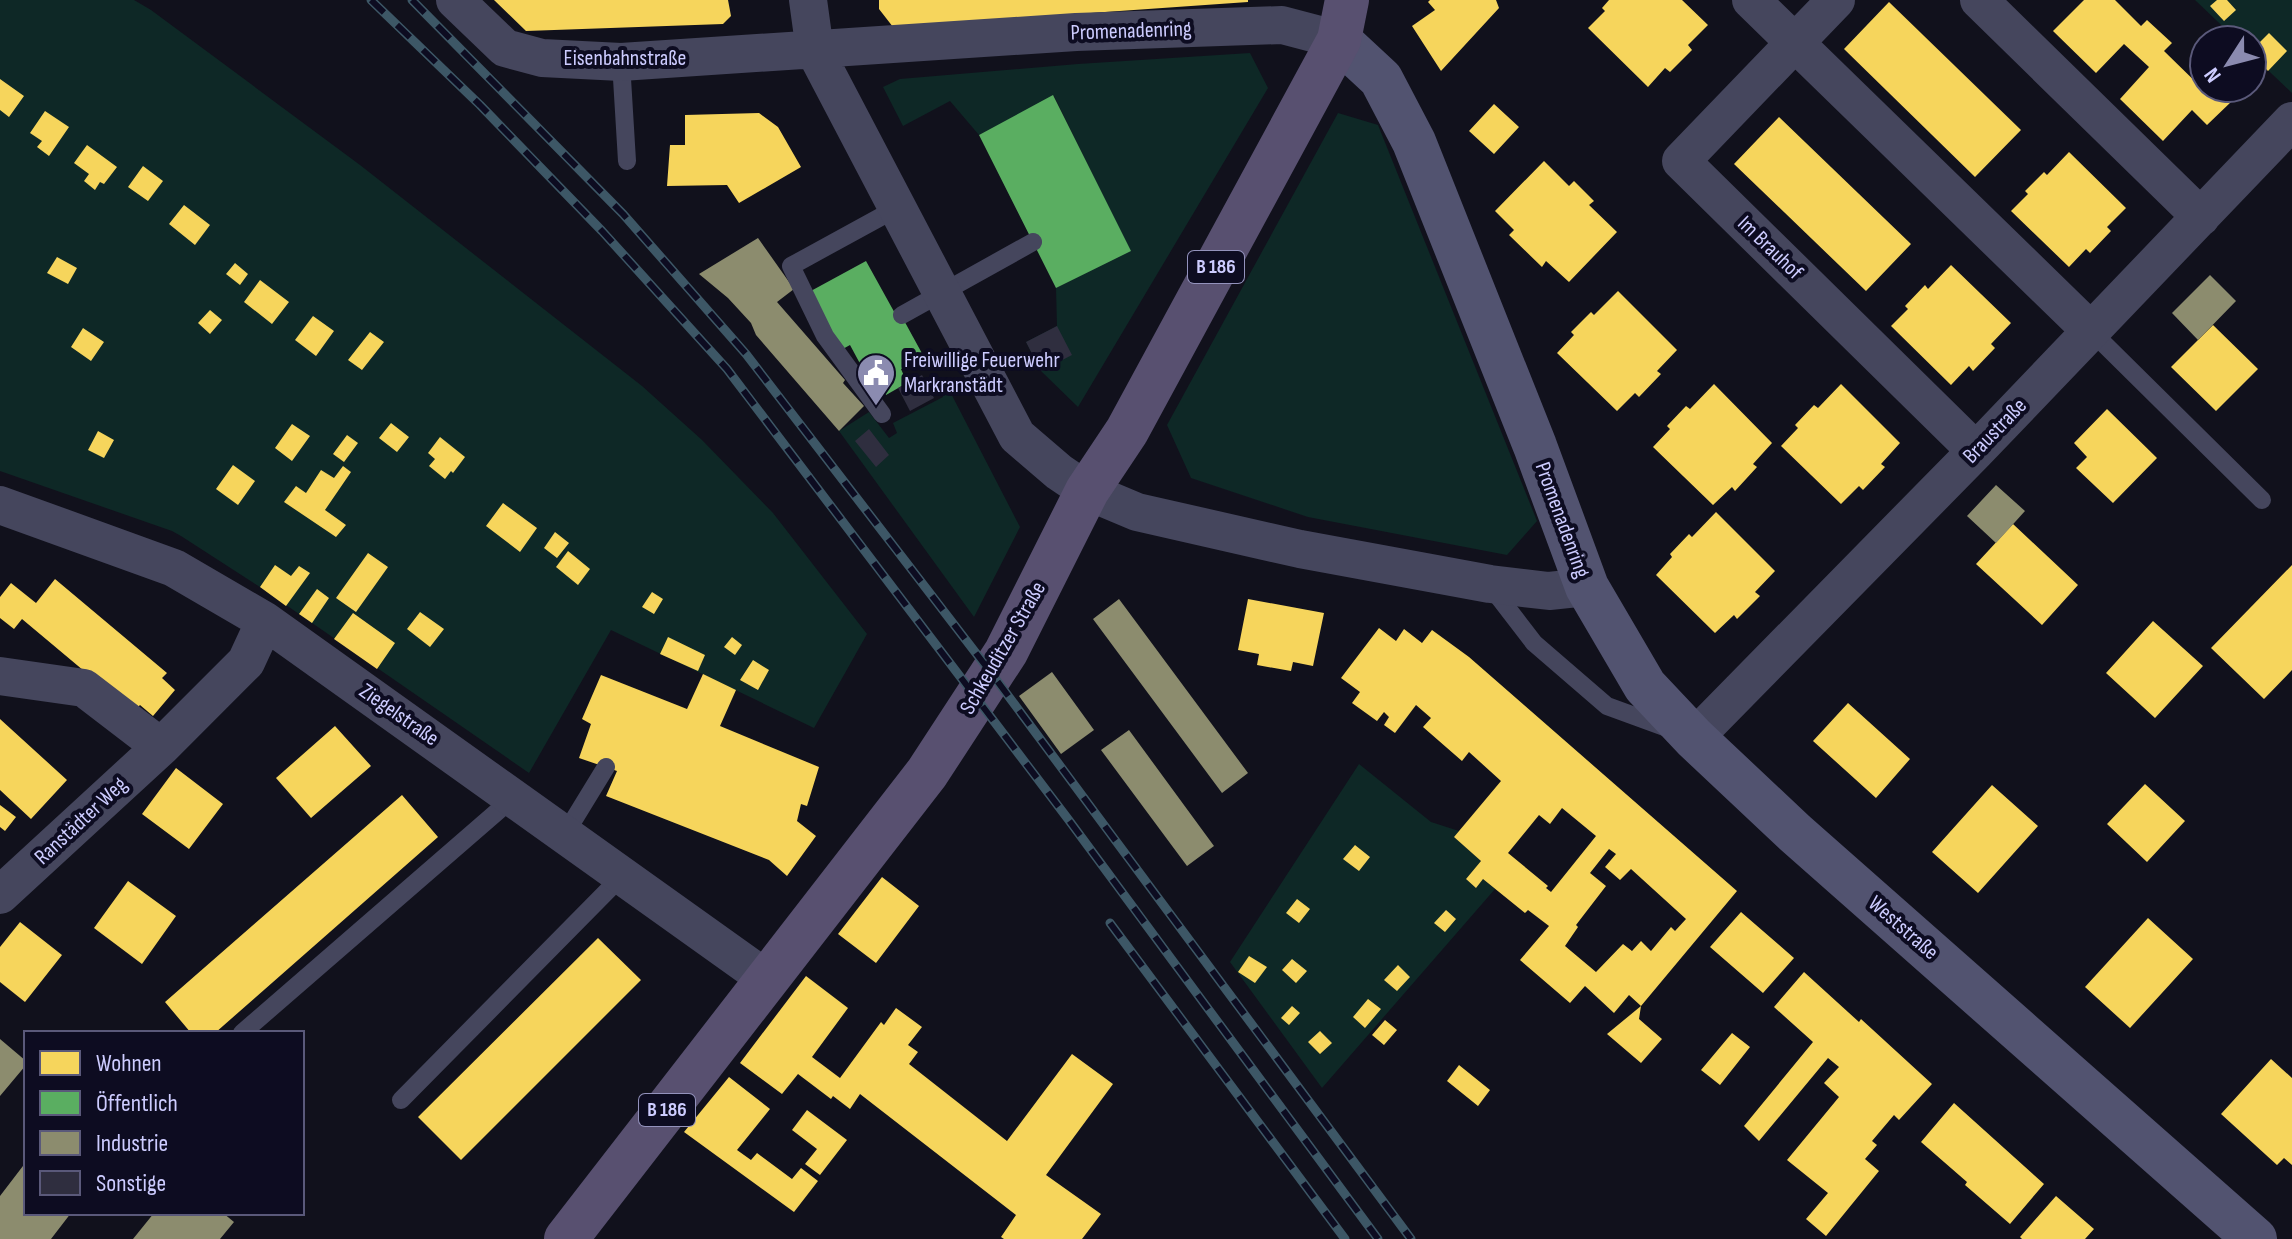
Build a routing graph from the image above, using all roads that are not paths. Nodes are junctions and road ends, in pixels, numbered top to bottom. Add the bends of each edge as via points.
1 (455, 0) edge
2 (808, 0) edge
3 (1751, 0) edge
4 (1836, 0) edge
5 (1979, 0) edge
6 (1343, 20) edge
7 (1794, 42) junction
8 (815, 51) junction
9 (621, 62) junction
10 (2292, 121) edge
11 (627, 161) dead end
12 (897, 208) junction
13 (2201, 217) junction
14 (1033, 242) dead end
15 (942, 293) junction
16 (902, 315) dead end
17 (2091, 331) junction
18 (882, 414) dead end
19 (1976, 451) junction
20 (1087, 491) junction
21 (2262, 500) dead end
22 (0, 505) edge
23 (1490, 584) junction
24 (1587, 587) junction
25 (265, 621) junction
26 (0, 676) edge
27 (1694, 738) junction
28 (161, 747) junction
29 (606, 767) dead end
30 (514, 797) junction
31 (565, 834) junction
32 (623, 875) junction
33 (0, 895) edge
34 (768, 980) junction
35 (244, 1031) edge
36 (401, 1100) dead end
37 (566, 1239) edge
38 (2255, 1239) edge

1 - 9 street, Eisenbahnstraße via 505,48 542,58
2 - 8 street
3 - 7 street
4 - 7 street, Im Brauhof
5 - 13 street
6 - 8 street, Promenadenring
6 - 20 main road, Schkeuditzer Straße / B 186 via 1127,431
6 - 24 main road, Promenadenring via 1414,142
7 - 17 street
7 - 19 street, Im Brauhof via 1681,161
8 - 9 street, Eisenbahnstraße
8 - 12 street, Promenadenring
9 - 11 lane
10 - 13 street, Braustraße
12 - 15 street, Promenadenring
12 - 18 lane via 791,266 825,336
13 - 17 street, Braustraße
14 - 15 lane
15 - 16 lane
15 - 20 street, Promenadenring via 1017,436
17 - 19 street, Braustraße
17 - 21 lane
19 - 27 street, Braustraße
20 - 23 street, Promenadenring via 1137,512
20 - 34 main road, Schkeuditzer Straße / B 186 via 1006,652 927,773
22 - 25 street, Ziegelstraße via 174,568
23 - 24 street, Promenadenring via 1549,591
23 - 27 lane via 1534,643 1607,706
24 - 27 main road, Weststraße via 1645,686
25 - 28 street, Ranstädter Weg via 246,662
25 - 30 street, Ziegelstraße
26 - 28 street via 84,688
27 - 38 main road, Weststraße
28 - 33 street, Ranstädter Weg
29 - 31 lane
30 - 31 street, Ziegelstraße
30 - 35 lane
31 - 32 street, Ziegelstraße
32 - 34 street, Ziegelstraße
32 - 36 lane
34 - 37 main road, Schkeuditzer Straße / B 186

